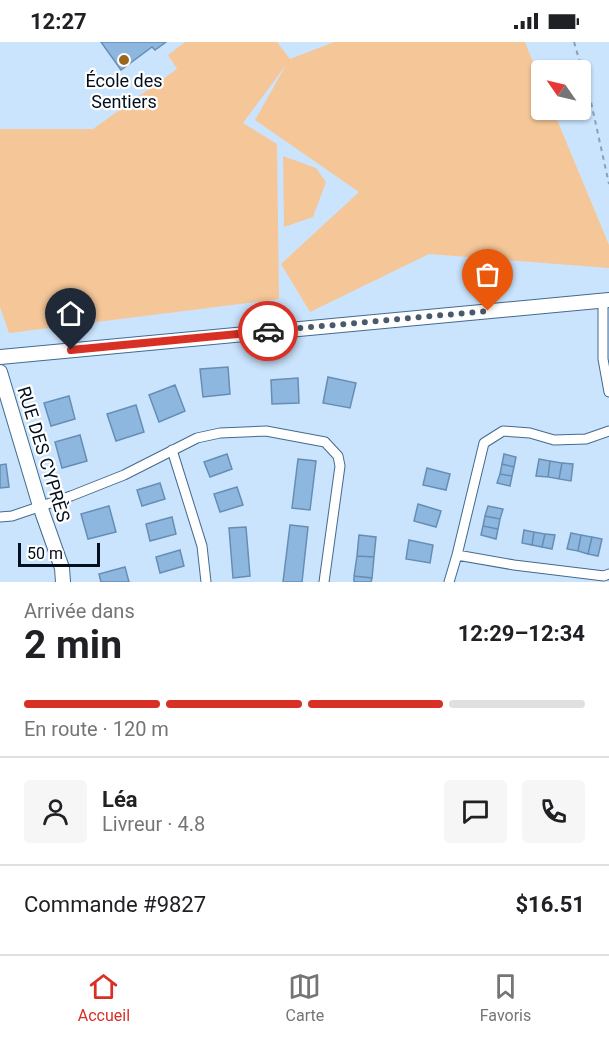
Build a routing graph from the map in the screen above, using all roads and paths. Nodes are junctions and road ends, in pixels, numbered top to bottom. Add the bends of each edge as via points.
1 (574, 42) edge
2 (609, 184) edge
3 (606, 300) edge
4 (0, 357) edge
5 (0, 372) edge
6 (609, 392) edge
7 (609, 431) edge
8 (172, 450) junction
9 (40, 506) junction
10 (0, 517) edge
11 (457, 555) junction
12 (609, 574) edge
13 (63, 582) edge
14 (206, 582) edge
15 (324, 582) edge
16 (449, 582) edge

1 - 2 path
3 - 4 street
3 - 6 street via 603,359
5 - 9 street, RUE DES CYPRÈS
7 - 11 street via 586,439 554,440 503,431 484,443
8 - 9 street via 124,475
8 - 14 street via 202,546
8 - 15 street via 197,438 249,431 325,442 338,456 340,466
9 - 10 street
9 - 13 street, RUE DES CYPRÈS via 62,568
11 - 12 street
11 - 16 street

